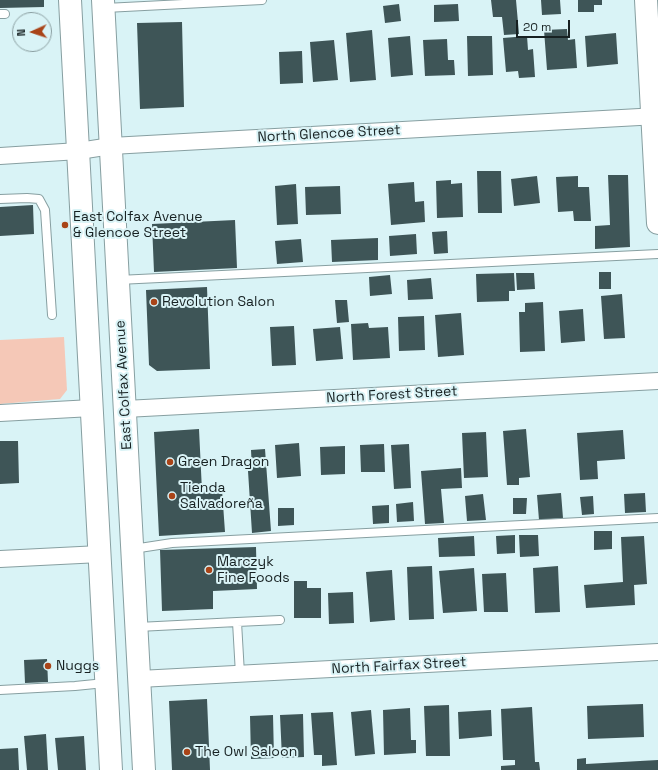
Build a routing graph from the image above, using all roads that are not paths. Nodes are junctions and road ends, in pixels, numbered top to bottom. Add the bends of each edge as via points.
1 (70, 0) edge
2 (262, 0) edge
3 (646, 0) edge
4 (104, 4) edge
5 (655, 116) edge
6 (111, 146) junction
7 (79, 151) junction
8 (0, 156) edge
9 (0, 199) edge
10 (658, 223) edge
11 (658, 254) edge
12 (118, 280) junction
13 (52, 315) dead end
14 (658, 381) edge
15 (92, 408) junction
16 (125, 409) junction
17 (0, 413) edge
18 (658, 518) edge
19 (132, 549) junction
20 (100, 554) junction
21 (0, 559) edge
22 (280, 620) dead end
23 (238, 622) junction
24 (136, 627) junction
25 (658, 652) edge
26 (240, 674) junction
27 (139, 679) junction
28 (106, 682) junction
29 (0, 690) edge
30 (111, 770) edge
31 (144, 770) edge

1 - 7 main road
2 - 4 lane
3 - 5 main road
4 - 6 main road, East Colfax Avenue
5 - 6 street, North Glencoe Street
5 - 10 main road
6 - 7 street, North Glencoe Street
6 - 12 main road, East Colfax Avenue
7 - 8 street, North Glencoe Street
7 - 15 main road
9 - 13 lane via 39,199 45,210
11 - 12 lane
12 - 16 main road, East Colfax Avenue
14 - 16 street, North Forest Street
15 - 17 street
15 - 20 main road
16 - 19 main road, East Colfax Avenue
18 - 19 lane via 160,544
19 - 24 main road, East Colfax Avenue
20 - 21 street
20 - 28 main road
22 - 23 lane
23 - 24 lane
23 - 26 lane
24 - 27 main road, East Colfax Avenue
25 - 26 street, North Fairfax Street
26 - 27 street, North Fairfax Street
27 - 31 main road, East Colfax Avenue
28 - 29 lane
28 - 30 main road

